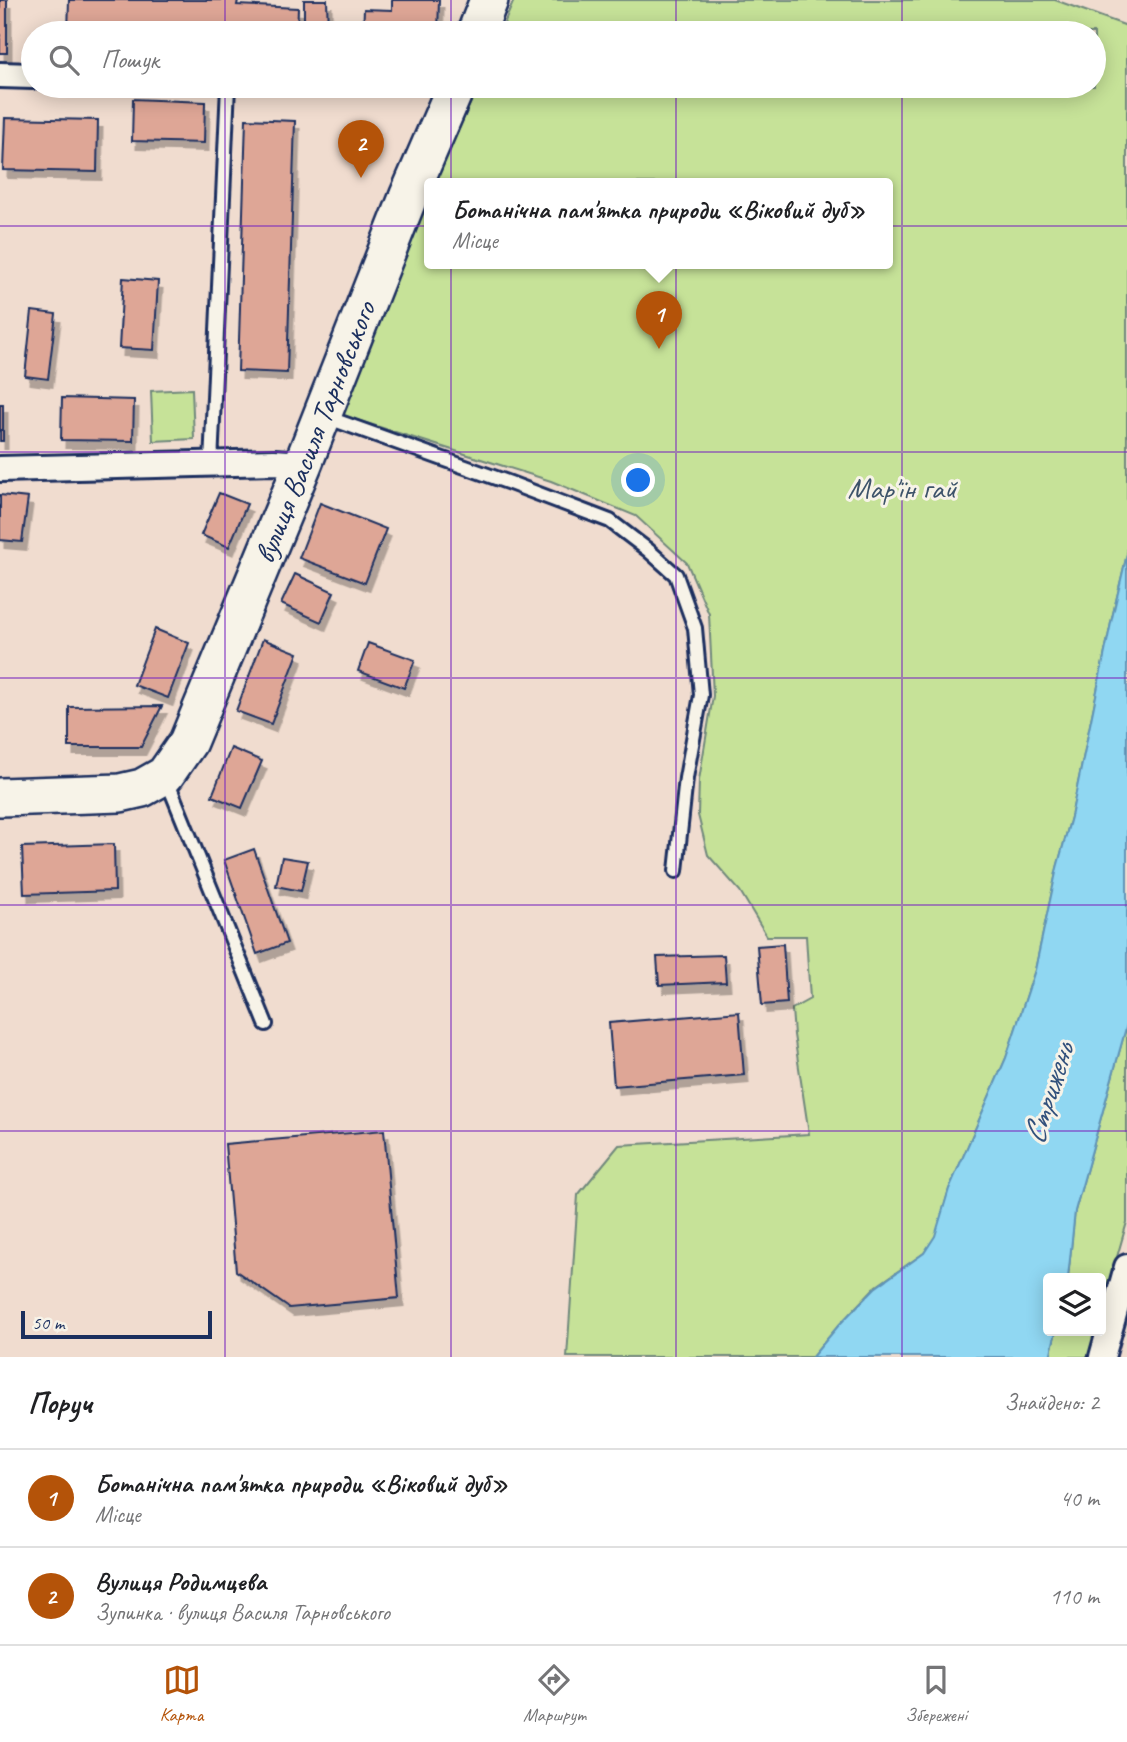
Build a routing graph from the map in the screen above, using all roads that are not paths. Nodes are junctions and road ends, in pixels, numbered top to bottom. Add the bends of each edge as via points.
1 (489, 0) edge
2 (481, 21) edge
3 (0, 75) edge
4 (21, 76) edge
5 (227, 98) edge
6 (451, 98) edge
7 (323, 416) junction
8 (211, 464) junction
9 (303, 464) junction
10 (0, 469) edge
11 (165, 775) junction
12 (0, 797) edge
13 (676, 872) dead end
14 (266, 1024) dead end
15 (1127, 1267) edge
16 (1102, 1357) edge

1 - 2 main road
3 - 4 street
5 - 8 lane
6 - 7 main road, вулиця Василя Тарновського
7 - 9 main road, вулиця Василя Тарновського
7 - 13 lane via 610,521 676,575 695,628 701,695
8 - 9 street
8 - 10 street
9 - 11 main road, вулиця Василя Тарновського via 188,742
11 - 12 main road via 142,788 120,793
11 - 14 lane
15 - 16 street

